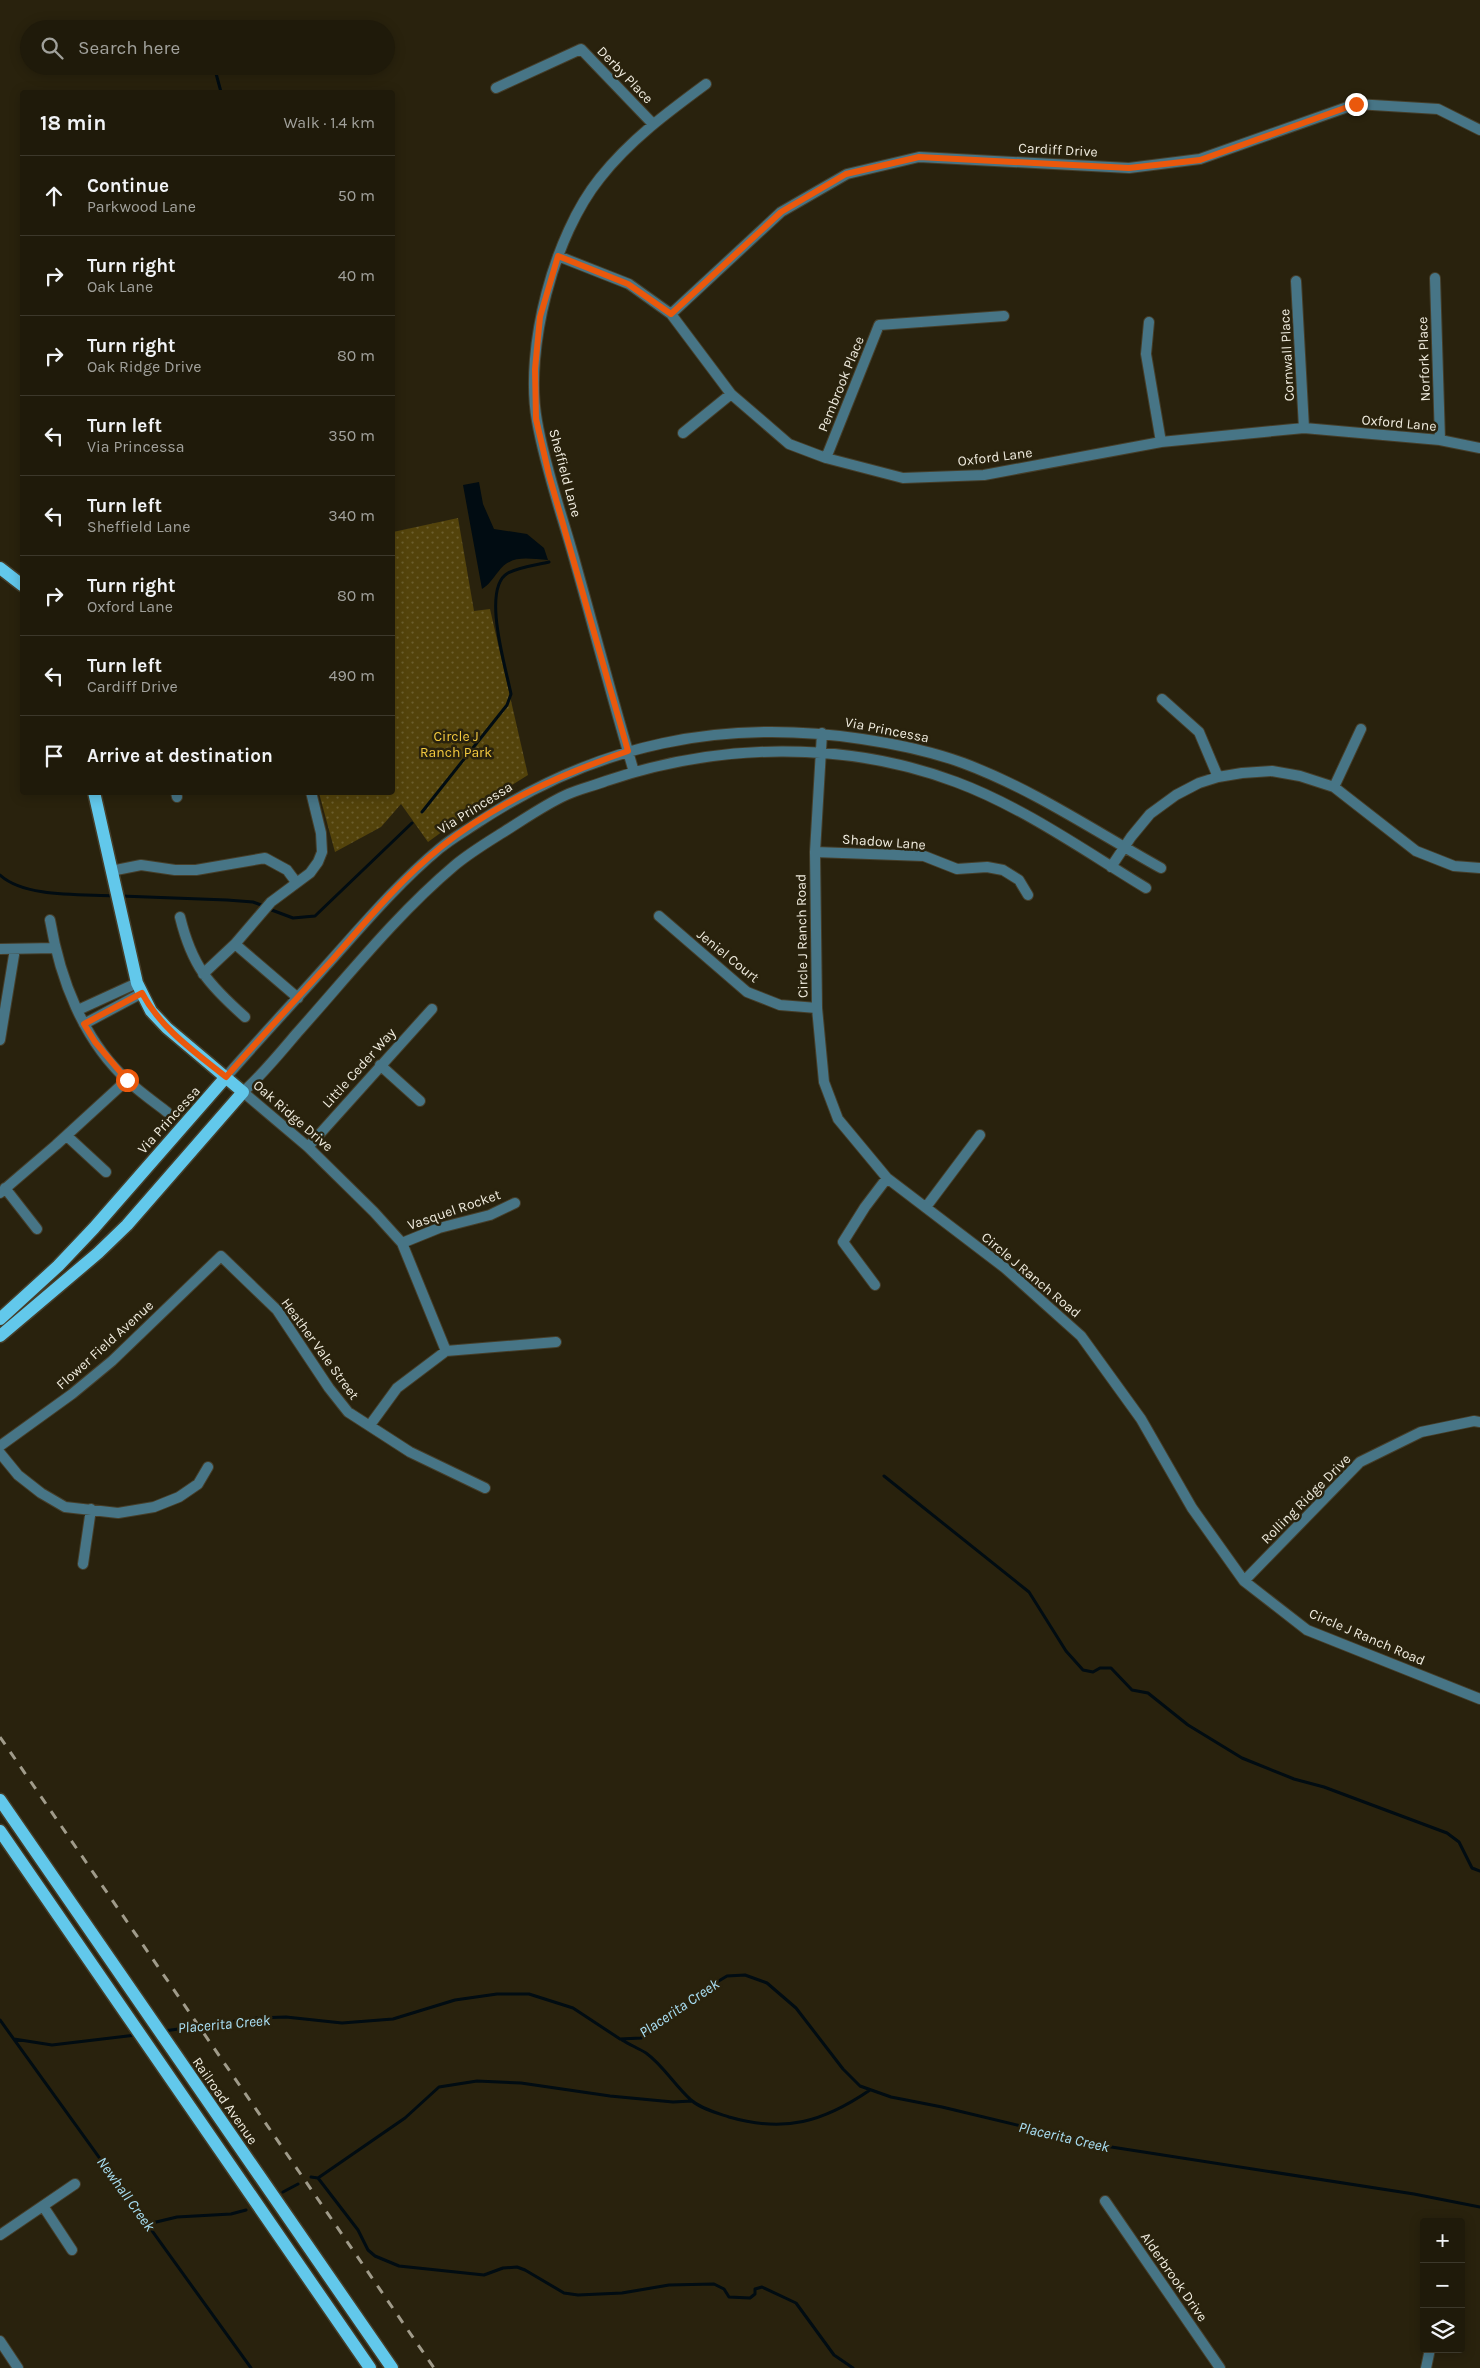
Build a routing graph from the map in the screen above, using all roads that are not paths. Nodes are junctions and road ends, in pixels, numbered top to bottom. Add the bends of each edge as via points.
1 (706, 84) dead end
2 (496, 88) dead end
3 (652, 123) junction
4 (1480, 130) edge
5 (558, 256) junction
6 (1436, 278) dead end
7 (1296, 281) dead end
8 (671, 314) junction
9 (1004, 316) dead end
10 (1149, 322) dead end
11 (731, 394) junction
12 (1304, 428) junction
13 (683, 433) dead end
14 (1440, 440) junction
15 (1161, 442) junction
16 (1480, 448) edge
17 (826, 458) junction
18 (0, 568) edge
19 (20, 584) edge
20 (1162, 699) dead end
21 (1361, 729) dead end
22 (822, 733) junction
23 (628, 751) junction
24 (821, 753) junction
25 (634, 772) junction
26 (1218, 777) junction
27 (1334, 787) junction
28 (95, 795) edge
29 (312, 795) edge
30 (1124, 847) junction
31 (816, 852) junction
32 (1111, 867) junction
33 (1161, 868) dead end
34 (1480, 868) edge
35 (111, 871) junction
36 (296, 882) junction
37 (1146, 888) dead end
38 (1028, 894) dead end
39 (659, 916) dead end
40 (180, 917) dead end
41 (50, 920) dead end
42 (235, 944) junction
43 (55, 948) junction
44 (0, 949) edge
45 (15, 949) junction
46 (203, 974) junction
47 (139, 988) junction
48 (298, 998) junction
49 (3, 1008) edge
50 (817, 1008) junction
51 (432, 1009) dead end
52 (78, 1010) junction
53 (245, 1017) dead end
54 (84, 1024) junction
55 (0, 1040) edge
56 (380, 1065) junction
57 (226, 1077) junction
58 (127, 1080) junction
59 (243, 1092) junction
60 (420, 1101) dead end
61 (167, 1112) dead end
62 (980, 1135) dead end
63 (66, 1136) junction
64 (308, 1147) junction
65 (106, 1172) dead end
66 (887, 1178) junction
67 (3, 1190) edge
68 (515, 1203) dead end
69 (926, 1207) junction
70 (37, 1229) dead end
71 (402, 1243) junction
72 (221, 1256) joint
73 (875, 1285) dead end
74 (0, 1319) edge
75 (0, 1336) edge
76 (556, 1342) dead end
77 (446, 1351) junction
78 (1480, 1422) edge
79 (370, 1425) junction
80 (0, 1446) edge
81 (0, 1453) edge
82 (208, 1467) dead end
83 (485, 1488) dead end
84 (91, 1510) junction
85 (83, 1564) dead end
86 (1244, 1581) junction
87 (1480, 1699) edge
88 (0, 1800) edge
89 (0, 1831) edge
90 (75, 2184) dead end
91 (1105, 2201) dead end
92 (42, 2206) junction
93 (0, 2235) edge
94 (72, 2250) dead end
95 (348, 2336) junction
96 (0, 2341) edge
97 (1429, 2353) edge
98 (18, 2368) edge
99 (370, 2368) edge
100 (383, 2368) edge
101 (392, 2368) edge
102 (1220, 2368) edge
103 (1426, 2368) edge

1 - 3 street, Sheffield Lane
2 - 3 street, Derby Place via 581,49
3 - 5 street, Sheffield Lane via 600,178 582,206
4 - 8 street, Cardiff Drive via 1438,109 1356,104 1200,160 1129,168 910,159 846,174 781,212
5 - 8 street, Oxford Lane via 628,284
5 - 23 street, Sheffield Lane via 540,317 535,369 536,419
6 - 14 street, Norfork Place
7 - 12 street, Cornwall Place
8 - 11 street, Oxford Lane
9 - 17 street, Pembrook Place via 879,325
10 - 15 street via 1146,354
11 - 13 street
11 - 17 street, Oxford Lane via 789,444
12 - 14 street, Oxford Lane
12 - 15 street, Oxford Lane
14 - 16 street, Oxford Lane
15 - 17 street, Oxford Lane via 984,475 903,478
18 - 19 main road
20 - 26 street via 1200,732
21 - 27 street
22 - 23 street, Via Princessa via 743,732
22 - 24 street, Circle J Ranch Road
22 - 30 street, Via Princessa via 925,751 964,764 1029,794
23 - 25 street, Sheffield Lane
23 - 48 street, Via Princessa via 540,785 441,847 404,880
24 - 25 street via 726,754
24 - 31 street, Circle J Ranch Road
24 - 32 street via 910,768 957,782 1020,812
25 - 59 street via 566,795 456,864 396,922
26 - 27 street via 1272,771
26 - 30 street via 1176,795 1150,814
27 - 34 street via 1416,851 1454,866
28 - 35 main road, Oak Ridge Drive
29 - 36 street via 321,832 322,852 310,873
30 - 32 street
30 - 33 street, Via Princessa
31 - 38 street, Shadow Lane via 924,856 957,869 987,867 1003,870 1019,880
31 - 50 street, Circle J Ranch Road
32 - 37 street
35 - 36 street via 141,865 196,870 265,858 287,870
35 - 47 main road, Oak Ridge Drive
36 - 42 street via 271,902
39 - 50 street, Jeniel Court via 747,992 780,1005
40 - 46 street via 187,946
41 - 43 street
42 - 46 street
42 - 48 street
43 - 45 street
43 - 52 street
44 - 45 street
45 - 49 street
46 - 53 street via 216,992
47 - 52 street
47 - 54 street
47 - 57 main road, Oak Ridge Drive via 151,1011 167,1028
48 - 57 street, Via Princessa
49 - 55 street
50 - 66 street, Circle J Ranch Road via 824,1082 838,1119
51 - 56 street, Little Ceder Way
52 - 54 street
54 - 58 street
56 - 60 street
56 - 64 street, Little Ceder Way
57 - 59 main road, Oak Ridge Drive
57 - 74 main road, Via Princessa via 94,1228
58 - 61 street
58 - 63 street
59 - 64 street, Oak Ridge Drive
59 - 75 main road via 127,1225
62 - 69 street
63 - 65 street
63 - 67 street
64 - 71 street, Oak Ridge Drive
66 - 69 street, Circle J Ranch Road
66 - 73 street via 843,1242
67 - 70 street
68 - 71 street, Vasquel Rocket via 490,1215 439,1228
69 - 86 street, Circle J Ranch Road via 1005,1268 1082,1336 1140,1419 1192,1508
71 - 77 street, Oak Ridge Drive
72 - 79 street, Heather Vale Street via 277,1310 348,1412
72 - 80 street, Flower Field Avenue via 112,1360 72,1394
76 - 77 street
77 - 79 street via 397,1388
78 - 86 street, Rolling Ridge Drive via 1421,1432 1360,1462
79 - 83 street, Heather Vale Street via 410,1452
81 - 84 street via 18,1475 41,1494 65,1506
82 - 84 street via 198,1484 179,1497 154,1507 118,1513
84 - 85 street
86 - 87 street, Circle J Ranch Road via 1307,1630
88 - 101 main road, Railroad Avenue
89 - 95 main road
90 - 92 street
91 - 102 street, Alderbrook Drive
92 - 93 street
92 - 94 street
95 - 99 main road
95 - 100 main road via 360,2339
96 - 98 street
97 - 103 street

